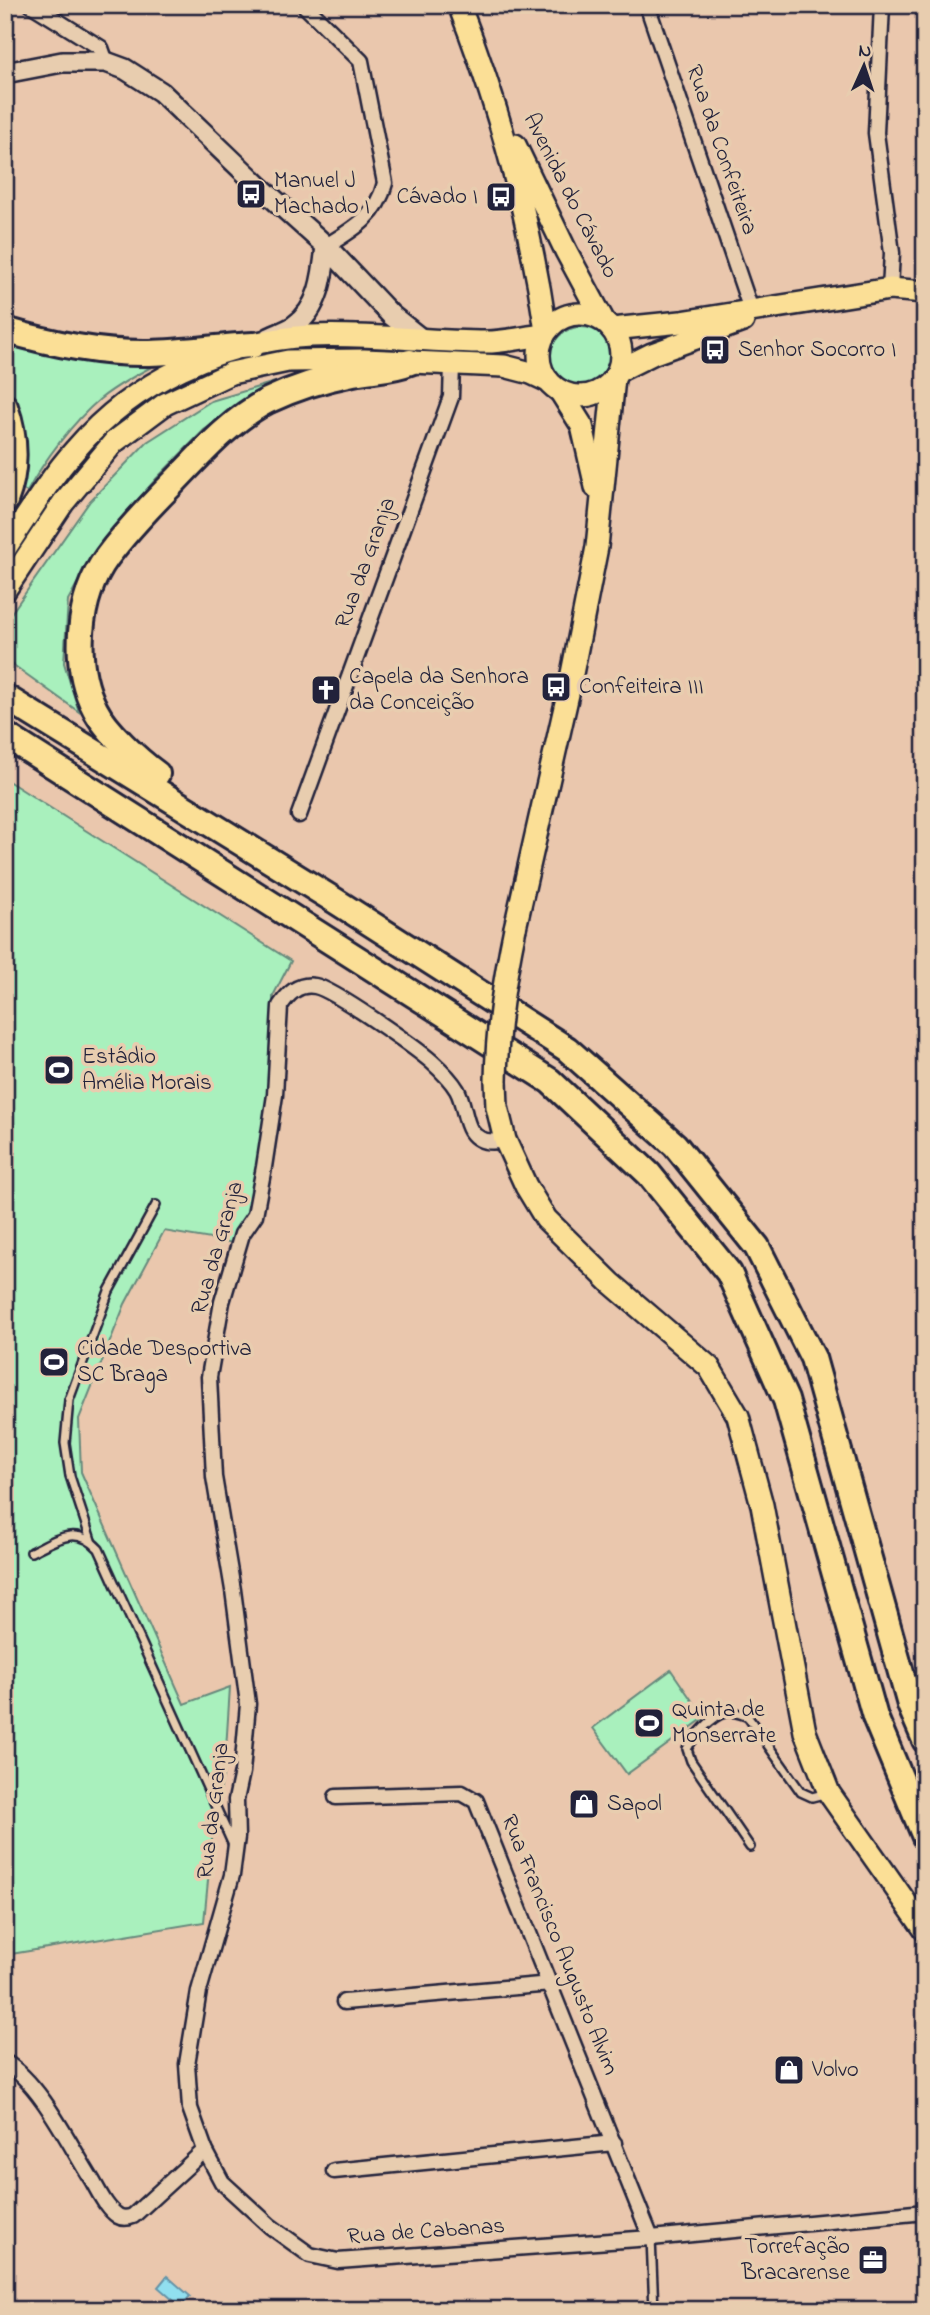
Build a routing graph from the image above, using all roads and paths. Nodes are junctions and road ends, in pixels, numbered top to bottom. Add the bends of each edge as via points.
1 (32, 5) edge
2 (304, 5) edge
3 (459, 5) edge
4 (647, 5) edge
5 (882, 5) edge
6 (106, 62) junction
7 (5, 73) edge
8 (492, 98) junction
9 (326, 246) junction
10 (890, 289) junction
11 (925, 292) edge
12 (815, 302) junction
13 (751, 310) junction
14 (607, 324) junction
15 (5, 330) edge
16 (545, 333) junction
17 (420, 338) junction
18 (253, 345) junction
19 (410, 362) junction
20 (452, 364) junction
21 (616, 374) junction
22 (554, 386) junction
23 (5, 407) edge
24 (5, 501) edge
25 (600, 517) junction
26 (5, 550) edge
27 (5, 590) edge
28 (5, 697) edge
29 (5, 735) edge
30 (299, 815) dead end
31 (334, 900) junction
32 (505, 1140) junction
33 (156, 1205) dead end
34 (91, 1540) junction
35 (31, 1552) dead end
36 (925, 1740) edge
37 (829, 1793) junction
38 (336, 1797) dead end
39 (925, 1837) edge
40 (750, 1847) dead end
41 (235, 1850) junction
42 (217, 1926) joint
43 (925, 1930) edge
44 (551, 1984) junction
45 (344, 2002) dead end
46 (5, 2062) edge
47 (614, 2143) junction
48 (205, 2150) junction
49 (334, 2171) dead end
50 (925, 2212) edge
51 (651, 2238) junction
52 (654, 2310) edge

1 - 6 street via 100,48
2 - 9 street via 361,61 385,183 381,202 354,229
3 - 8 main road, Avenida do Cávado
4 - 13 street, Rua da Confeiteira
5 - 10 street via 876,133 892,253
6 - 7 street via 62,62
6 - 9 street via 161,92
8 - 14 main road, Avenida do Cávado
8 - 16 main road, Avenida do Cávado via 530,234
9 - 17 street via 391,315
9 - 18 street via 323,278 311,309 294,326
10 - 11 main road
10 - 12 main road
12 - 13 main road
12 - 21 main road via 751,318 652,354
13 - 14 main road via 668,324
14 - 16 main road via 575,314 554,322
14 - 21 main road via 621,348
15 - 18 highway via 97,351 150,353
16 - 17 main road via 489,342
16 - 22 main road via 538,356 541,370
17 - 18 main road via 309,336
18 - 26 main road via 214,355 151,385 106,419 75,449
19 - 20 main road
19 - 27 main road via 288,361 231,373 165,404 114,442 64,503
19 - 31 highway via 320,380 265,402 220,435 106,559 87,597 80,633 82,667 95,710 134,757 313,876
20 - 22 main road via 504,366 531,373
20 - 30 street, Rua da Granja via 451,397
21 - 22 main road via 597,393 584,396
21 - 25 main road
22 - 25 main road via 582,426
23 - 24 highway via 15,449
25 - 32 main road, bridge via 568,694 501,993 496,1081
28 - 31 highway
29 - 39 highway via 551,1081 649,1174 729,1273 786,1400 875,1717
31 - 36 highway via 567,1049 676,1145 757,1247 813,1358 910,1705
32 - 37 main road via 546,1219 611,1283 709,1367 738,1416 762,1506 805,1732
32 - 41 street, Rua da Granja via 491,1143 479,1138 470,1130 457,1090 430,1061 335,996 315,986 297,988 280,1006 275,1096 255,1215 242,1234 222,1302 209,1377 214,1477 248,1704
33 - 34 lane via 109,1291 69,1400 65,1443 70,1476
34 - 35 lane via 68,1535
34 - 41 lane via 104,1557
37 - 40 lane via 812,1797 801,1792 748,1717 722,1713 687,1749
37 - 43 main road
38 - 44 street, Rua Francisco Augusto Alvim via 462,1793 476,1801
41 - 42 street, Rua da Granja
42 - 48 street, Rua de Cabanas via 199,1991 187,2064 190,2108
44 - 45 street
44 - 47 street, Rua Francisco Augusto Alvim
46 - 48 street via 34,2088 120,2217 134,2216
47 - 49 street
47 - 51 street, Rua Francisco Augusto Alvim
48 - 51 street, Rua de Cabanas via 222,2182 270,2226 320,2259
50 - 51 street, Rua de Cabanas
51 - 52 lane

